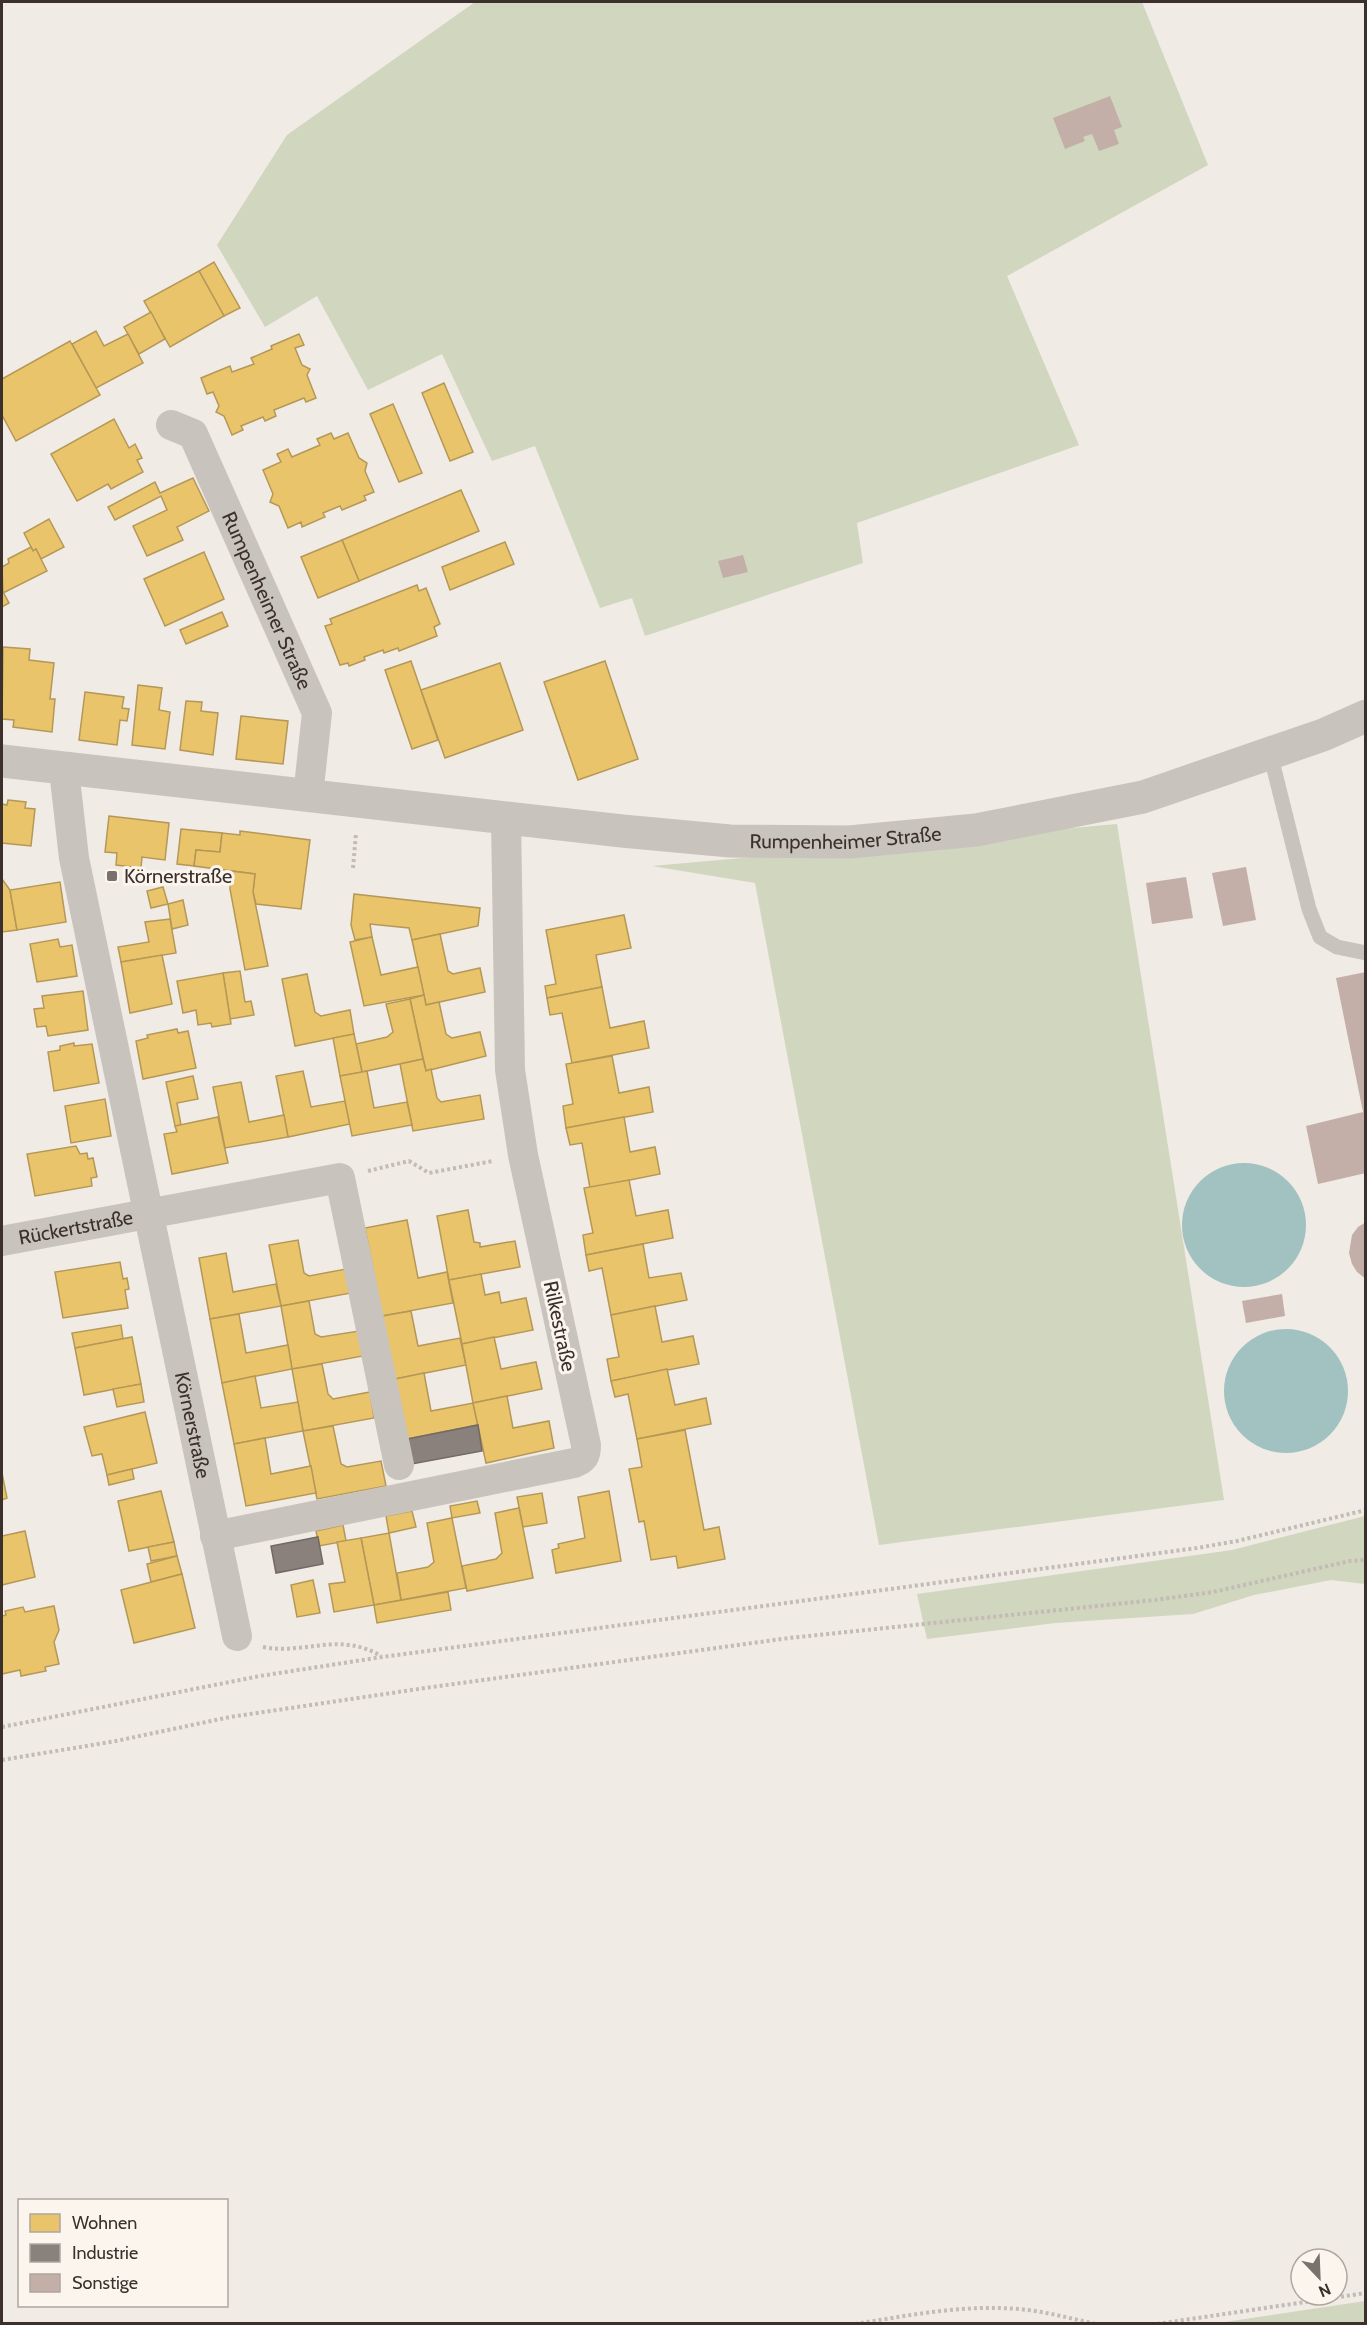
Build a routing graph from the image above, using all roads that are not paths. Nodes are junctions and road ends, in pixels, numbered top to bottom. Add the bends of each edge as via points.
1 (171, 425) dead end
2 (1365, 716) edge
3 (1270, 753) junction
4 (2, 761) edge
5 (64, 770) junction
6 (308, 796) junction
7 (506, 818) junction
8 (1365, 953) edge
9 (149, 1213) junction
10 (2, 1241) edge
11 (399, 1465) dead end
12 (215, 1536) junction
13 (237, 1636) road end

1 - 6 street, Rumpenheimer Straße via 193,434 317,713
2 - 3 street, Rumpenheimer Straße
3 - 7 street, Rumpenheimer Straße via 1143,796 1033,820 906,838 849,842 730,841
3 - 8 lane via 1309,909 1320,937 1337,947
4 - 5 street, Rumpenheimer Straße
5 - 6 street, Rumpenheimer Straße
5 - 9 street, Körnerstraße via 74,858
6 - 7 street, Rumpenheimer Straße
7 - 12 street, Rilkestraße via 510,1070 523,1155 586,1454 574,1463
9 - 10 street, Rückertstraße
9 - 11 street via 340,1178
9 - 12 street, Körnerstraße
12 - 13 street, Körnerstraße

